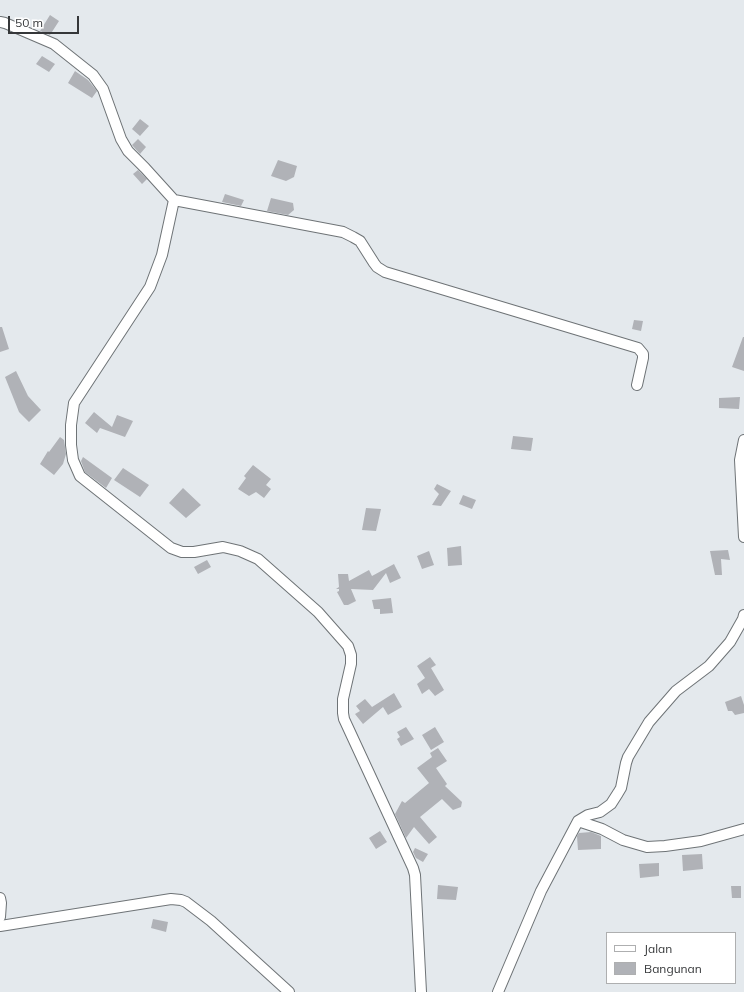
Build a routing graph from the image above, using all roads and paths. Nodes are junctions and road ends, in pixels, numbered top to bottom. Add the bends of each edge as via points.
1 (0, 22) edge
2 (174, 200) junction
3 (637, 385) dead end
4 (744, 440) edge
5 (744, 537) edge
6 (744, 615) edge
7 (578, 822) junction
8 (744, 829) edge
9 (0, 898) edge
10 (0, 917) edge
11 (0, 926) edge
12 (289, 992) edge
13 (420, 992) edge
14 (498, 992) edge

1 - 2 street via 54,44 93,75 103,89 121,139 128,151
2 - 3 street via 343,232 360,241 377,267 386,272 638,348 643,358
2 - 13 street via 162,255 150,288 74,402 71,425 73,460 80,476 171,548 182,552 194,552 223,547 240,550 258,559 318,612 348,646 351,664 343,699 344,719 415,875
4 - 5 street via 740,460
6 - 7 street via 730,642 709,666 676,691 649,722 628,757 620,788 611,804
7 - 8 street via 647,847 701,841
7 - 14 street via 541,891
9 - 10 street
11 - 12 street via 171,899 181,900 211,921

